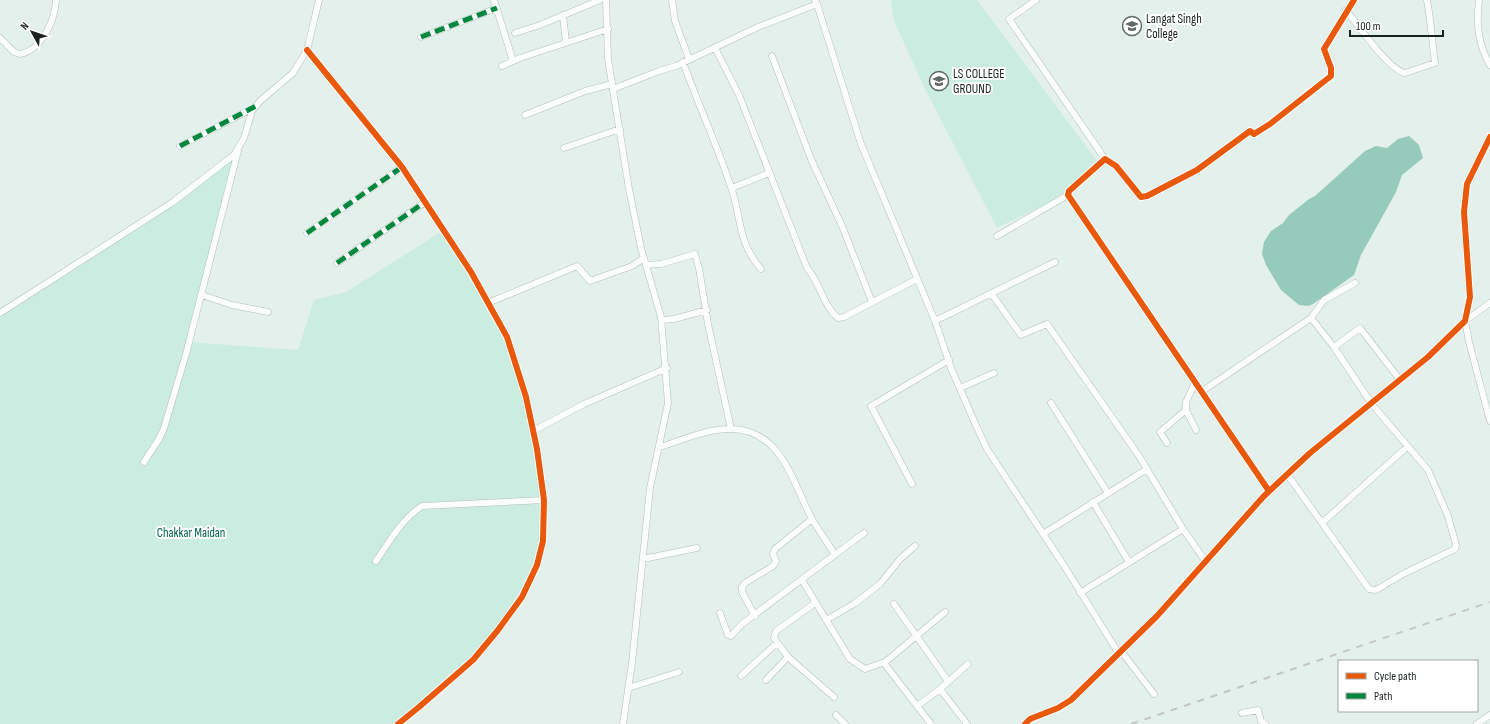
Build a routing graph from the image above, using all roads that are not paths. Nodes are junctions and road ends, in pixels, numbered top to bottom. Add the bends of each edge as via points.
1 (56, 0) edge
2 (319, 0) edge
3 (494, 0) edge
4 (600, 0) edge
5 (606, 0) edge
6 (672, 0) edge
7 (1036, 0) edge
8 (1354, 0) edge
9 (1427, 0) edge
10 (1479, 0) edge
11 (816, 2) edge
12 (496, 8) junction
13 (1346, 10) junction
14 (563, 15) junction
15 (608, 29) junction
16 (516, 33) dead end
17 (421, 37) dead end
18 (0, 38) edge
19 (566, 42) junction
20 (715, 48) junction
21 (307, 50) junction
22 (772, 56) dead end
23 (513, 61) junction
24 (686, 61) junction
25 (1490, 65) edge
26 (502, 66) dead end
27 (613, 87) junction
28 (256, 106) junction
29 (525, 115) dead end
30 (620, 130) junction
31 (1490, 137) edge
32 (180, 146) dead end
33 (239, 147) junction
34 (564, 148) dead end
35 (1105, 159) junction
36 (402, 167) junction
37 (769, 173) junction
38 (732, 188) junction
39 (1068, 195) junction
40 (425, 202) junction
41 (307, 233) dead end
42 (997, 236) dead end
43 (644, 258) junction
44 (1055, 262) dead end
45 (337, 263) dead end
46 (646, 265) junction
47 (761, 269) dead end
48 (917, 279) junction
49 (1356, 283) dead end
50 (991, 293) junction
51 (202, 295) junction
52 (872, 302) junction
53 (488, 303) junction
54 (1490, 303) edge
55 (707, 310) junction
56 (268, 312) dead end
57 (0, 313) edge
58 (1311, 318) junction
59 (661, 320) junction
60 (935, 320) junction
61 (1465, 320) junction
62 (1334, 347) junction
63 (949, 360) junction
64 (667, 368) junction
65 (994, 373) dead end
66 (1400, 380) junction
67 (1195, 383) junction
68 (960, 388) junction
69 (1201, 392) junction
70 (1051, 403) dead end
71 (1371, 403) junction
72 (1488, 405) edge
73 (1186, 410) junction
74 (1490, 421) edge
75 (731, 429) junction
76 (1196, 430) dead end
77 (533, 431) junction
78 (1166, 443) dead end
79 (660, 447) junction
80 (1407, 447) junction
81 (144, 462) dead end
82 (1147, 469) junction
83 (1287, 474) junction
84 (912, 484) dead end
85 (1269, 491) junction
86 (1108, 493) junction
87 (544, 500) junction
88 (1093, 502) junction
89 (812, 519) junction
90 (1323, 522) junction
91 (1183, 529) junction
92 (864, 533) dead end
93 (1043, 534) junction
94 (915, 546) dead end
95 (697, 548) dead end
96 (835, 555) junction
97 (643, 559) junction
98 (376, 561) dead end
99 (1129, 562) junction
100 (1206, 562) junction
101 (802, 580) junction
102 (1080, 593) junction
103 (815, 603) junction
104 (894, 604) dead end
105 (945, 612) dead end
106 (720, 613) dead end
107 (755, 616) junction
108 (826, 620) junction
109 (917, 637) junction
110 (777, 643) junction
111 (1120, 652) junction
112 (788, 657) junction
113 (884, 663) junction
114 (968, 664) dead end
115 (679, 672) dead end
116 (741, 676) dead end
117 (766, 680) dead end
118 (948, 681) junction
119 (628, 688) junction
120 (940, 689) junction
121 (1154, 694) dead end
122 (834, 697) dead end
123 (918, 706) junction
124 (1242, 713) dead end
125 (836, 715) dead end
126 (1490, 715) edge
127 (398, 724) edge
128 (623, 724) edge
129 (845, 724) edge
130 (931, 724) edge
131 (967, 724) edge
132 (1025, 724) edge
133 (1265, 724) edge
134 (1477, 724) edge

1 - 18 street via 46,31 33,48 20,54 14,52
2 - 21 street
3 - 12 street
4 - 14 street
5 - 15 street
6 - 24 street
7 - 35 street via 1009,19
8 - 13 street
9 - 13 street via 1435,63 1405,73 1392,66
10 - 25 street via 1479,37 1482,51
11 - 20 street
11 - 48 street via 861,144
12 - 17 street
12 - 23 street
13 - 35 street via 1324,49 1331,68 1331,76 1270,124 1254,134 1250,131 1197,170 1141,197 1116,166
14 - 16 street
14 - 19 street
15 - 19 street
15 - 27 street via 608,59
19 - 23 street
20 - 24 street
20 - 37 street via 739,96
21 - 28 street via 293,73
21 - 36 street
22 - 52 street via 811,159 842,226
23 - 26 street
24 - 27 street
24 - 38 street via 698,105
27 - 29 street via 585,91
27 - 30 street
28 - 32 street
28 - 33 street via 249,117
30 - 34 street
30 - 43 street via 629,189
31 - 61 street via 1467,184 1464,212 1470,297
33 - 51 street
33 - 57 street via 226,162 185,193
35 - 39 street via 1069,191
36 - 40 street
36 - 41 street
37 - 38 street
37 - 52 street via 807,268 816,278 831,313 838,318 844,317
38 - 47 street via 745,244
39 - 42 street
39 - 67 street
40 - 45 street
40 - 53 street
43 - 46 street
43 - 53 street via 632,266 590,281 577,266
44 - 50 street
46 - 55 street via 661,264 695,254
46 - 59 street
48 - 52 street
48 - 60 street
49 - 58 street via 1324,300
50 - 60 street
50 - 82 street via 1021,335 1047,324
51 - 56 street via 232,305
51 - 81 street via 164,428
53 - 77 street via 506,337 526,397
54 - 61 street
55 - 59 street
55 - 75 street via 715,360
58 - 62 street
58 - 69 street
59 - 64 street
60 - 63 street
61 - 66 street via 1428,357
61 - 72 street
62 - 66 street via 1360,328
62 - 71 street
63 - 68 street
63 - 84 street via 871,406
64 - 77 street via 584,404
64 - 79 street via 668,404
65 - 68 street
66 - 71 street
67 - 69 street
67 - 73 street via 1186,402
68 - 93 street via 987,449
69 - 85 street
70 - 86 street
71 - 80 street
71 - 83 street
72 - 74 street
73 - 76 street
73 - 78 street via 1160,432
75 - 79 street via 709,432
75 - 89 street via 758,434 771,443 788,468
77 - 87 street
79 - 97 street via 650,488
80 - 90 street
80 - 90 street via 1428,470 1448,516 1455,549 1376,590 1369,589
82 - 86 street
82 - 91 street
83 - 85 street
83 - 90 street
85 - 100 street
86 - 88 street
87 - 98 street via 422,506 401,524
87 - 127 street via 543,541 537,565 522,597 473,660
88 - 93 street
88 - 99 street
89 - 96 street
89 - 107 street via 775,549 775,564 742,587 742,592
91 - 99 street
91 - 100 street
92 - 96 street
93 - 102 street
94 - 108 street via 900,559 880,584 854,604
95 - 97 street
96 - 101 street
97 - 119 street
99 - 102 street
100 - 111 street
101 - 103 street
101 - 107 street
102 - 111 street
103 - 108 street
103 - 110 street via 776,631 774,638
104 - 109 street
105 - 109 street
106 - 107 street via 728,635 731,636 742,624
108 - 113 street via 855,664 865,669
109 - 113 street
109 - 118 street
110 - 112 street
110 - 116 street
111 - 121 street
111 - 132 street via 1071,700 1030,719
112 - 117 street
112 - 122 street
113 - 123 street
114 - 118 street
115 - 119 street
118 - 120 street
119 - 128 street
120 - 123 street
120 - 131 street
123 - 130 street
124 - 133 street via 1258,710
125 - 129 street
126 - 134 street

